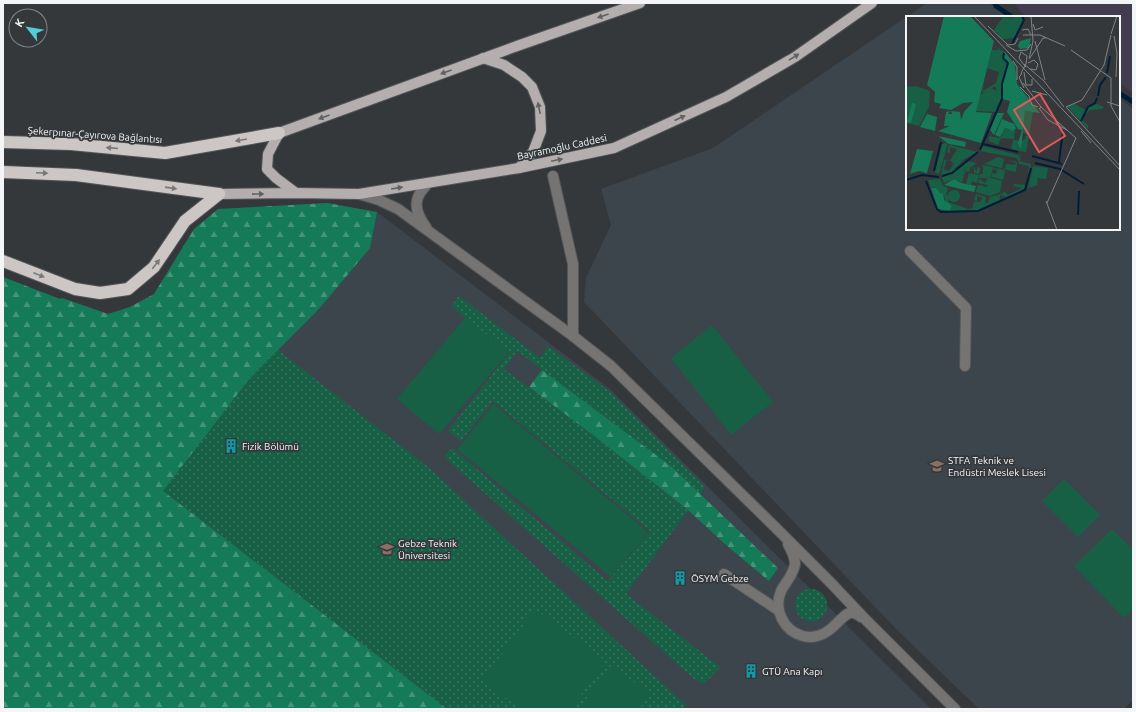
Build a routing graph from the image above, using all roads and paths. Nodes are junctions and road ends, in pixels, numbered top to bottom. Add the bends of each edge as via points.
1 (640, 3) edge
2 (872, 3) edge
3 (483, 58) junction
4 (279, 133) junction
5 (3, 142) edge
6 (519, 168) junction
7 (3, 172) edge
8 (553, 176) dead end
9 (427, 184) junction
10 (296, 193) junction
11 (219, 194) junction
12 (359, 194) junction
13 (431, 233) junction
14 (910, 251) dead end
15 (3, 261) edge
16 (573, 336) junction
17 (965, 366) dead end
18 (775, 527) junction
19 (724, 574) dead end
20 (778, 610) junction
21 (865, 619) junction
22 (955, 709) edge

1 -> 3 main road
6 -> 2 main road, Bayramoğlu Caddesi via 614,148 726,97 795,57
3 -> 4 main road
6 -> 3 main road via 533,152 541,130 540,107 532,87 522,77 504,65
4 -> 5 highway, Şekerpınar-Çayırova Bağlantısı via 165,153 71,144
4 - 10 main road via 268,154 267,168
6 - 9 main road, Bayramoğlu Caddesi
7 -> 11 highway via 76,175
8 - 16 street via 573,264
12 -> 9 main road, Bayramoğlu Caddesi
9 - 13 street via 418,197 417,207 420,219
11 -> 10 main road, Bayramoğlu Caddesi
10 - 12 main road, Bayramoğlu Caddesi
15 -> 11 highway via 75,290 100,294 128,289 154,267 184,221
12 - 13 street via 398,209
13 - 16 street
14 - 17 street via 966,308
16 - 18 street via 611,366
18 - 20 street via 786,540 795,562 793,573 778,600
18 - 21 street
19 - 20 street
20 - 21 street via 788,629 808,638 828,632 844,616 851,613
21 - 22 street

